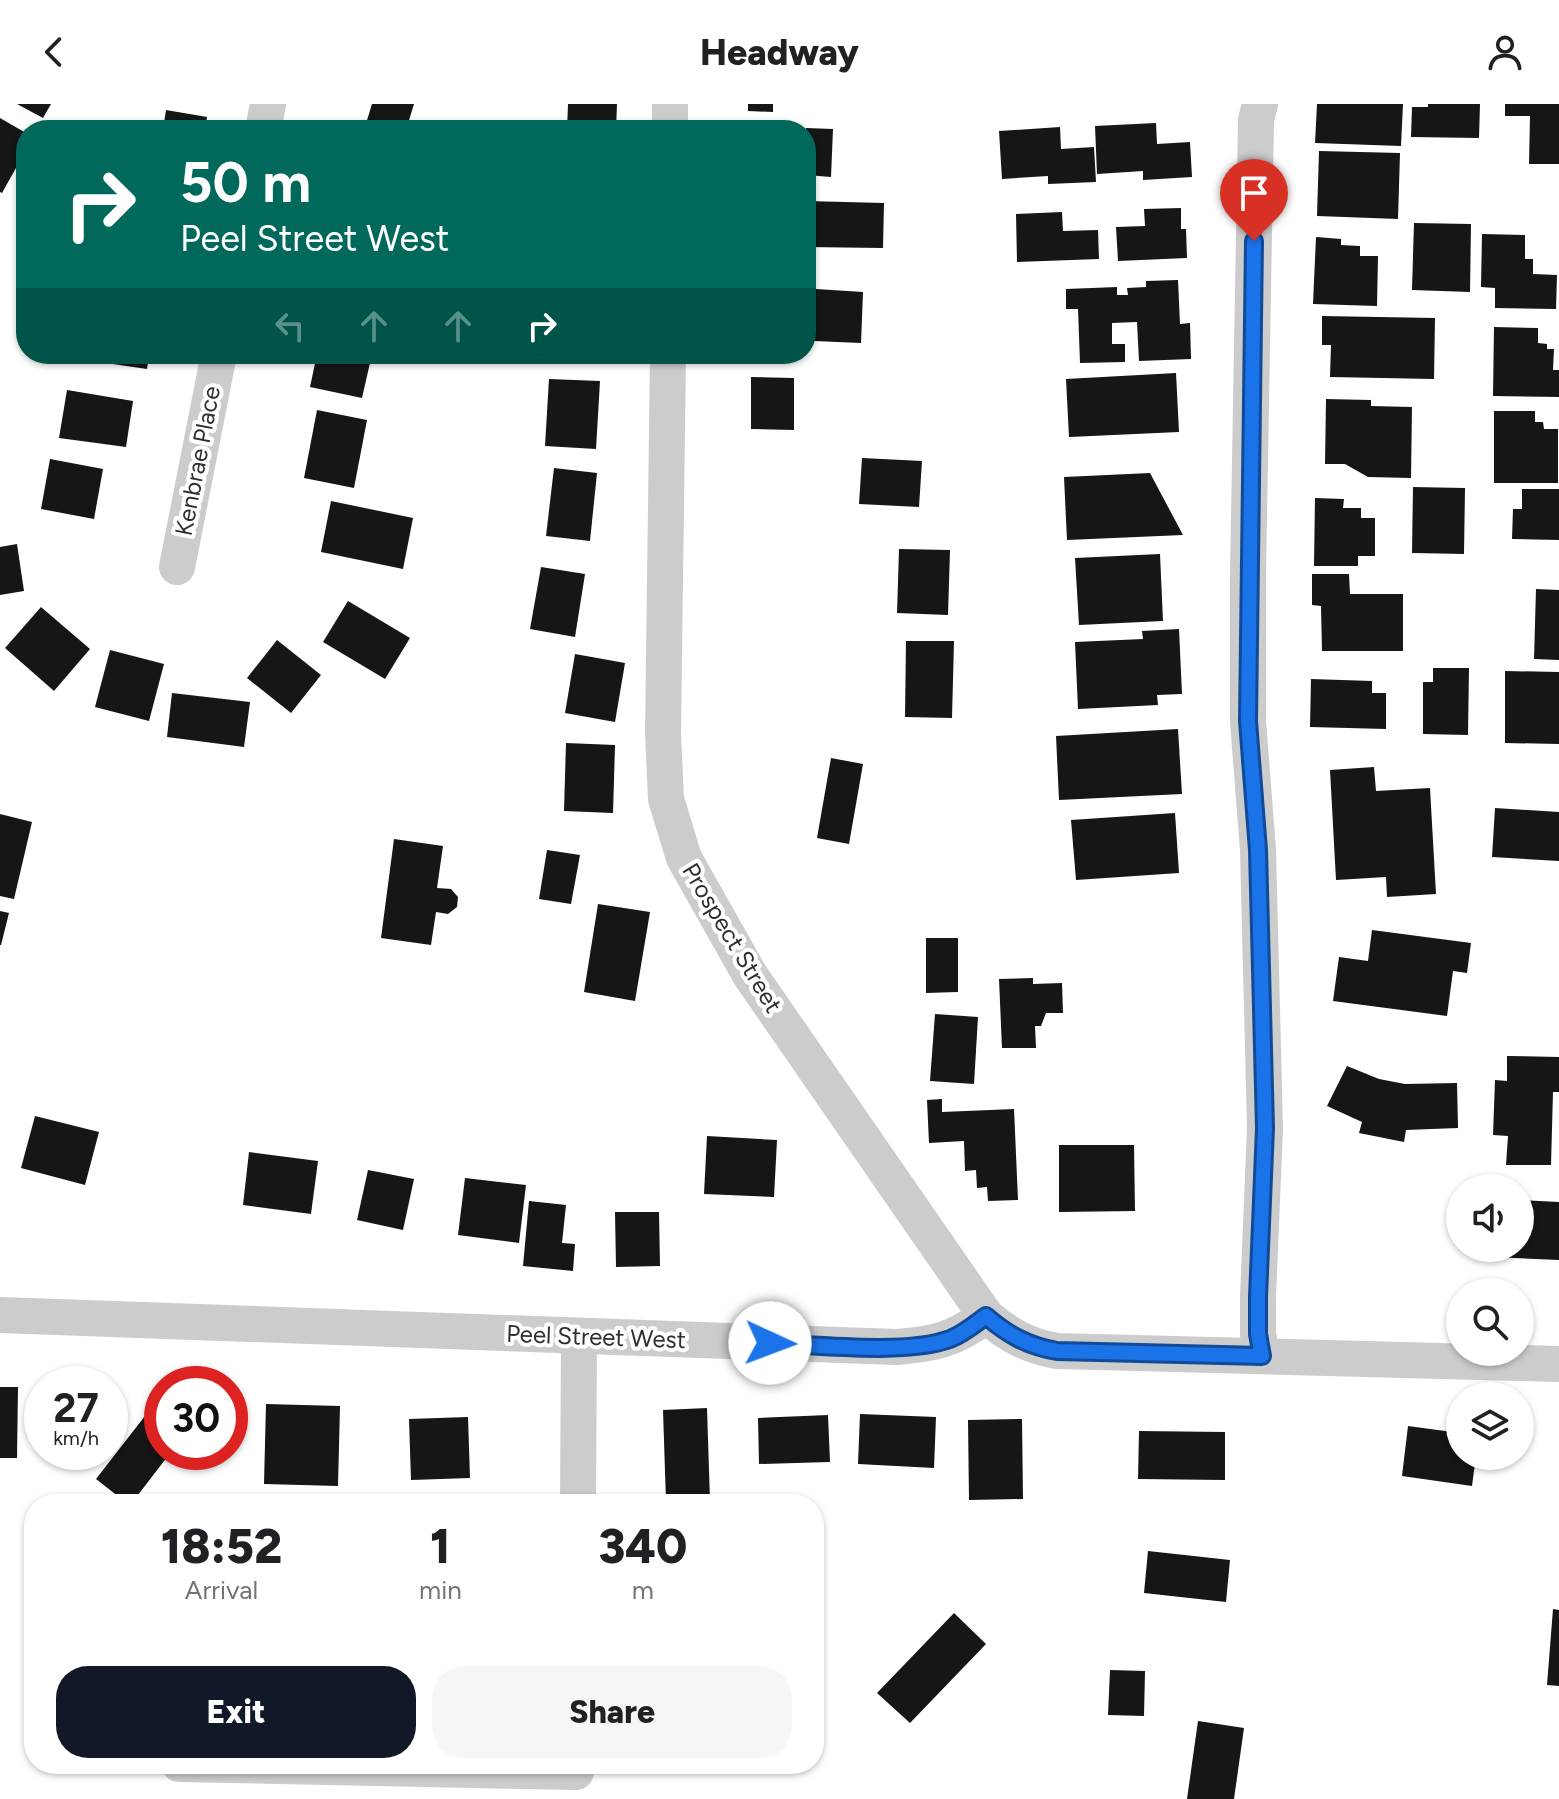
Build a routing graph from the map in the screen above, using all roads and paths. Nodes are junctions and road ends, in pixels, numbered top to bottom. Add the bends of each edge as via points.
1 (1260, 104) edge
2 (217, 364) edge
3 (668, 364) edge
4 (177, 567) dead end
5 (0, 1315) edge
6 (986, 1316) junction
7 (579, 1336) junction
8 (1262, 1356) junction
9 (1559, 1364) edge
10 (578, 1494) edge
11 (463, 1774) edge
12 (576, 1778) edge

1 - 8 street via 1255,136 1248,721 1258,850 1265,1128 1258,1297
2 - 4 street, Kenbrae Place
3 - 6 street, Prospect Street via 663,733 666,799 684,858 750,975
5 - 7 street, Peel Street West
6 - 7 street, Peel Street West via 950,1339 897,1347
6 - 8 street via 1019,1340 1057,1351
7 - 10 street
8 - 9 street
11 - 12 street

